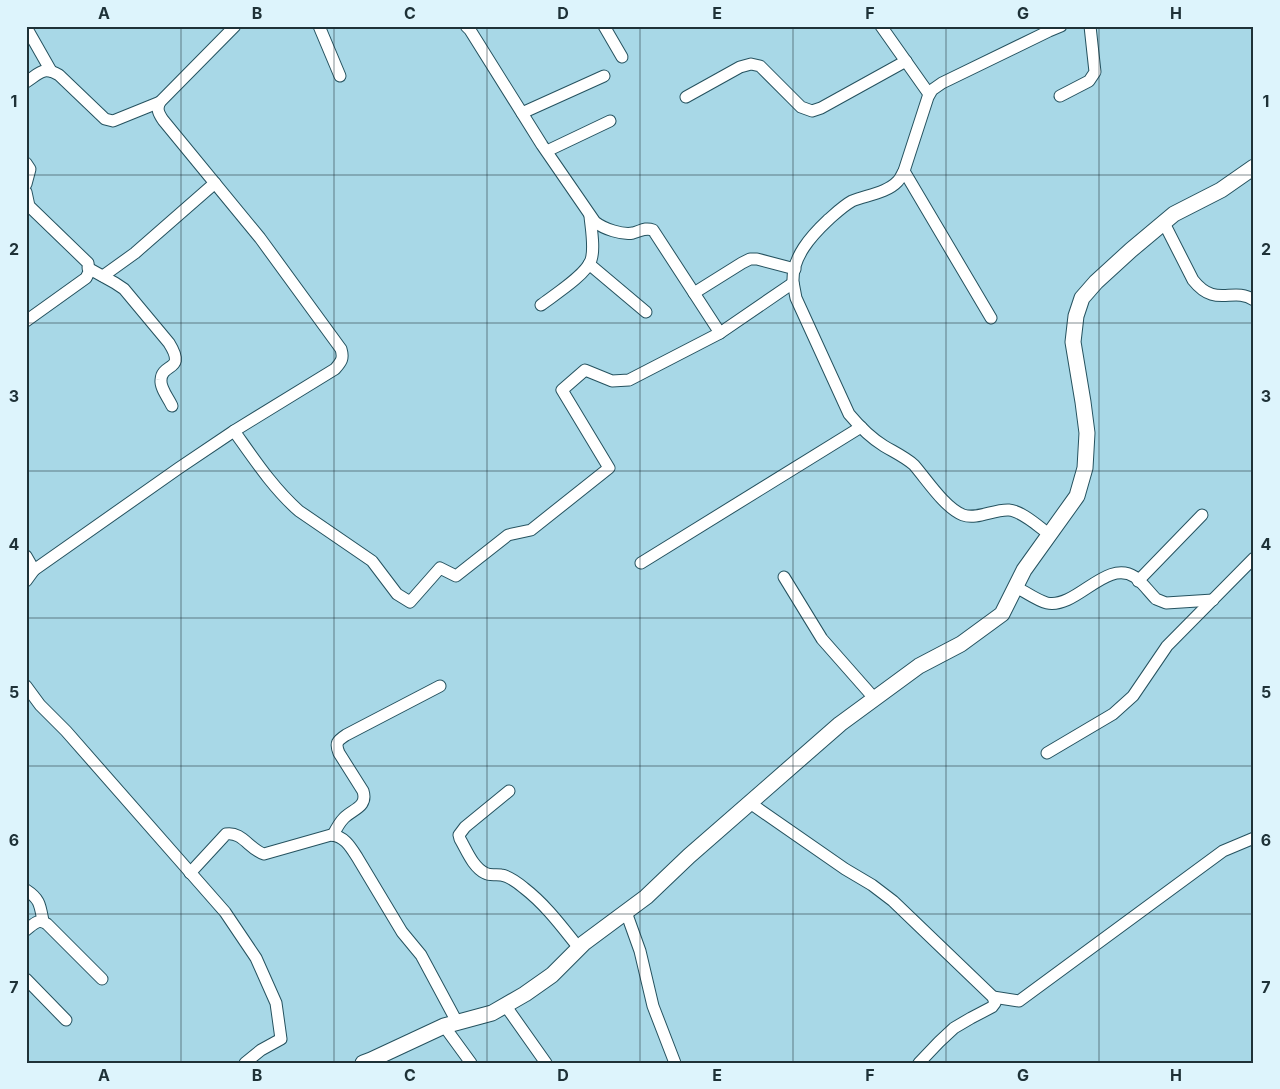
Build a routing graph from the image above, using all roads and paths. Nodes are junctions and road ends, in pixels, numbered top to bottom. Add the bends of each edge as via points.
1 (235, 26) edge
2 (319, 26) edge
3 (466, 26) edge
4 (604, 26) edge
5 (881, 26) edge
6 (1061, 26) edge
7 (1090, 26) edge
8 (26, 27) edge
9 (1043, 29) edge
10 (622, 57) dead end
11 (906, 61) junction
12 (51, 70) junction
13 (340, 76) dead end
14 (604, 76) dead end
15 (26, 82) edge
16 (929, 94) junction
17 (686, 96) dead end
18 (1060, 96) dead end
19 (160, 102) junction
20 (522, 112) junction
21 (610, 121) dead end
22 (547, 151) junction
23 (26, 162) edge
24 (1254, 167) edge
25 (904, 171) junction
26 (215, 183) junction
27 (26, 184) edge
28 (26, 192) edge
29 (590, 216) junction
30 (1164, 223) junction
31 (589, 264) junction
32 (88, 268) junction
33 (795, 269) junction
34 (103, 276) junction
35 (793, 283) junction
36 (694, 293) junction
37 (1254, 300) edge
38 (541, 306) dead end
39 (646, 312) dead end
40 (991, 318) dead end
41 (26, 321) edge
42 (720, 333) junction
43 (172, 406) dead end
44 (861, 427) junction
45 (234, 431) junction
46 (1202, 515) dead end
47 (1049, 534) junction
48 (26, 556) edge
49 (1254, 558) edge
50 (640, 563) dead end
51 (34, 570) junction
52 (784, 577) dead end
53 (26, 581) edge
54 (1138, 581) junction
55 (1016, 587) junction
56 (1212, 600) junction
57 (26, 686) edge
58 (440, 686) dead end
59 (874, 698) junction
60 (1047, 753) dead end
61 (509, 791) dead end
62 (750, 804) junction
63 (333, 835) junction
64 (1254, 838) edge
65 (190, 873) junction
66 (26, 890) edge
67 (626, 912) junction
68 (42, 921) junction
69 (26, 930) edge
70 (579, 948) junction
71 (26, 979) edge
72 (102, 980) dead end
73 (994, 997) junction
74 (505, 1005) junction
75 (66, 1020) dead end
76 (451, 1024) junction
77 (370, 1062) edge
78 (245, 1063) edge
79 (471, 1063) edge
80 (546, 1063) edge
81 (675, 1063) edge
82 (919, 1063) edge

1 - 19 street
2 - 13 street
3 - 20 street
4 - 10 street
5 - 11 street
6 - 9 street
7 - 18 street via 1095,72 1089,81
8 - 12 street
9 - 16 street via 942,83
11 - 16 street
11 - 17 street via 812,111 801,107 760,66 750,64
12 - 15 street via 42,71
12 - 19 street via 105,119 113,121
14 - 20 street
16 - 25 street
19 - 26 street via 158,112 163,120
20 - 22 street
21 - 22 street
22 - 29 street
23 - 27 street via 30,169
24 - 30 street
25 - 33 street via 899,180 886,190 841,207 808,240
25 - 40 street
26 - 34 street via 135,253
26 - 45 street via 260,238 343,355 335,369
28 - 32 street via 30,206 88,263
29 - 31 street via 592,245
29 - 36 street via 600,226 625,233 653,230
30 - 37 street via 1197,285 1216,296 1238,295
30 - 47 street via 1082,298 1073,342 1087,433 1085,468 1077,496
31 - 38 street via 580,276
31 - 39 street
32 - 34 street
32 - 41 street via 86,278
33 - 35 street
33 - 36 street via 750,259
34 - 43 street via 124,289 175,352 174,363 161,378
35 - 42 street
35 - 44 street via 796,298 849,414
36 - 42 street
42 - 45 street via 629,380 612,381 585,370 562,390 609,468 532,530 508,535 456,576 440,568 410,602 397,594 372,561 288,501
44 - 47 street via 882,445 908,459 948,506 961,514 968,516 1011,510
44 - 50 street
45 - 51 street
46 - 54 street
47 - 55 street
48 - 51 street
49 - 56 street
51 - 53 street
52 - 59 street via 822,639
54 - 55 street via 1129,575 1112,574 1056,603 1045,603
54 - 56 street via 1156,600 1166,603
55 - 59 street via 1002,614 961,644 919,666
56 - 60 street via 1167,646 1132,696 1113,714
57 - 65 street
58 - 63 street via 337,742 339,753 365,796 362,805 345,817
59 - 62 street
61 - 70 street via 464,826 460,840 477,867 484,873 510,878 524,888
62 - 67 street
62 - 73 street via 893,901
63 - 65 street via 264,854 237,835 226,834
63 - 76 street via 342,838 349,846 402,932 421,955
64 - 73 street via 1223,852 1019,1001
65 - 78 street via 225,912 256,958 276,1003 281,1039
66 - 68 street via 40,905
67 - 70 street
67 - 81 street
68 - 69 street
68 - 72 street
70 - 74 street via 552,974
71 - 75 street
73 - 82 street via 992,1007 954,1028
74 - 76 street
74 - 80 street
76 - 77 street
76 - 79 street

